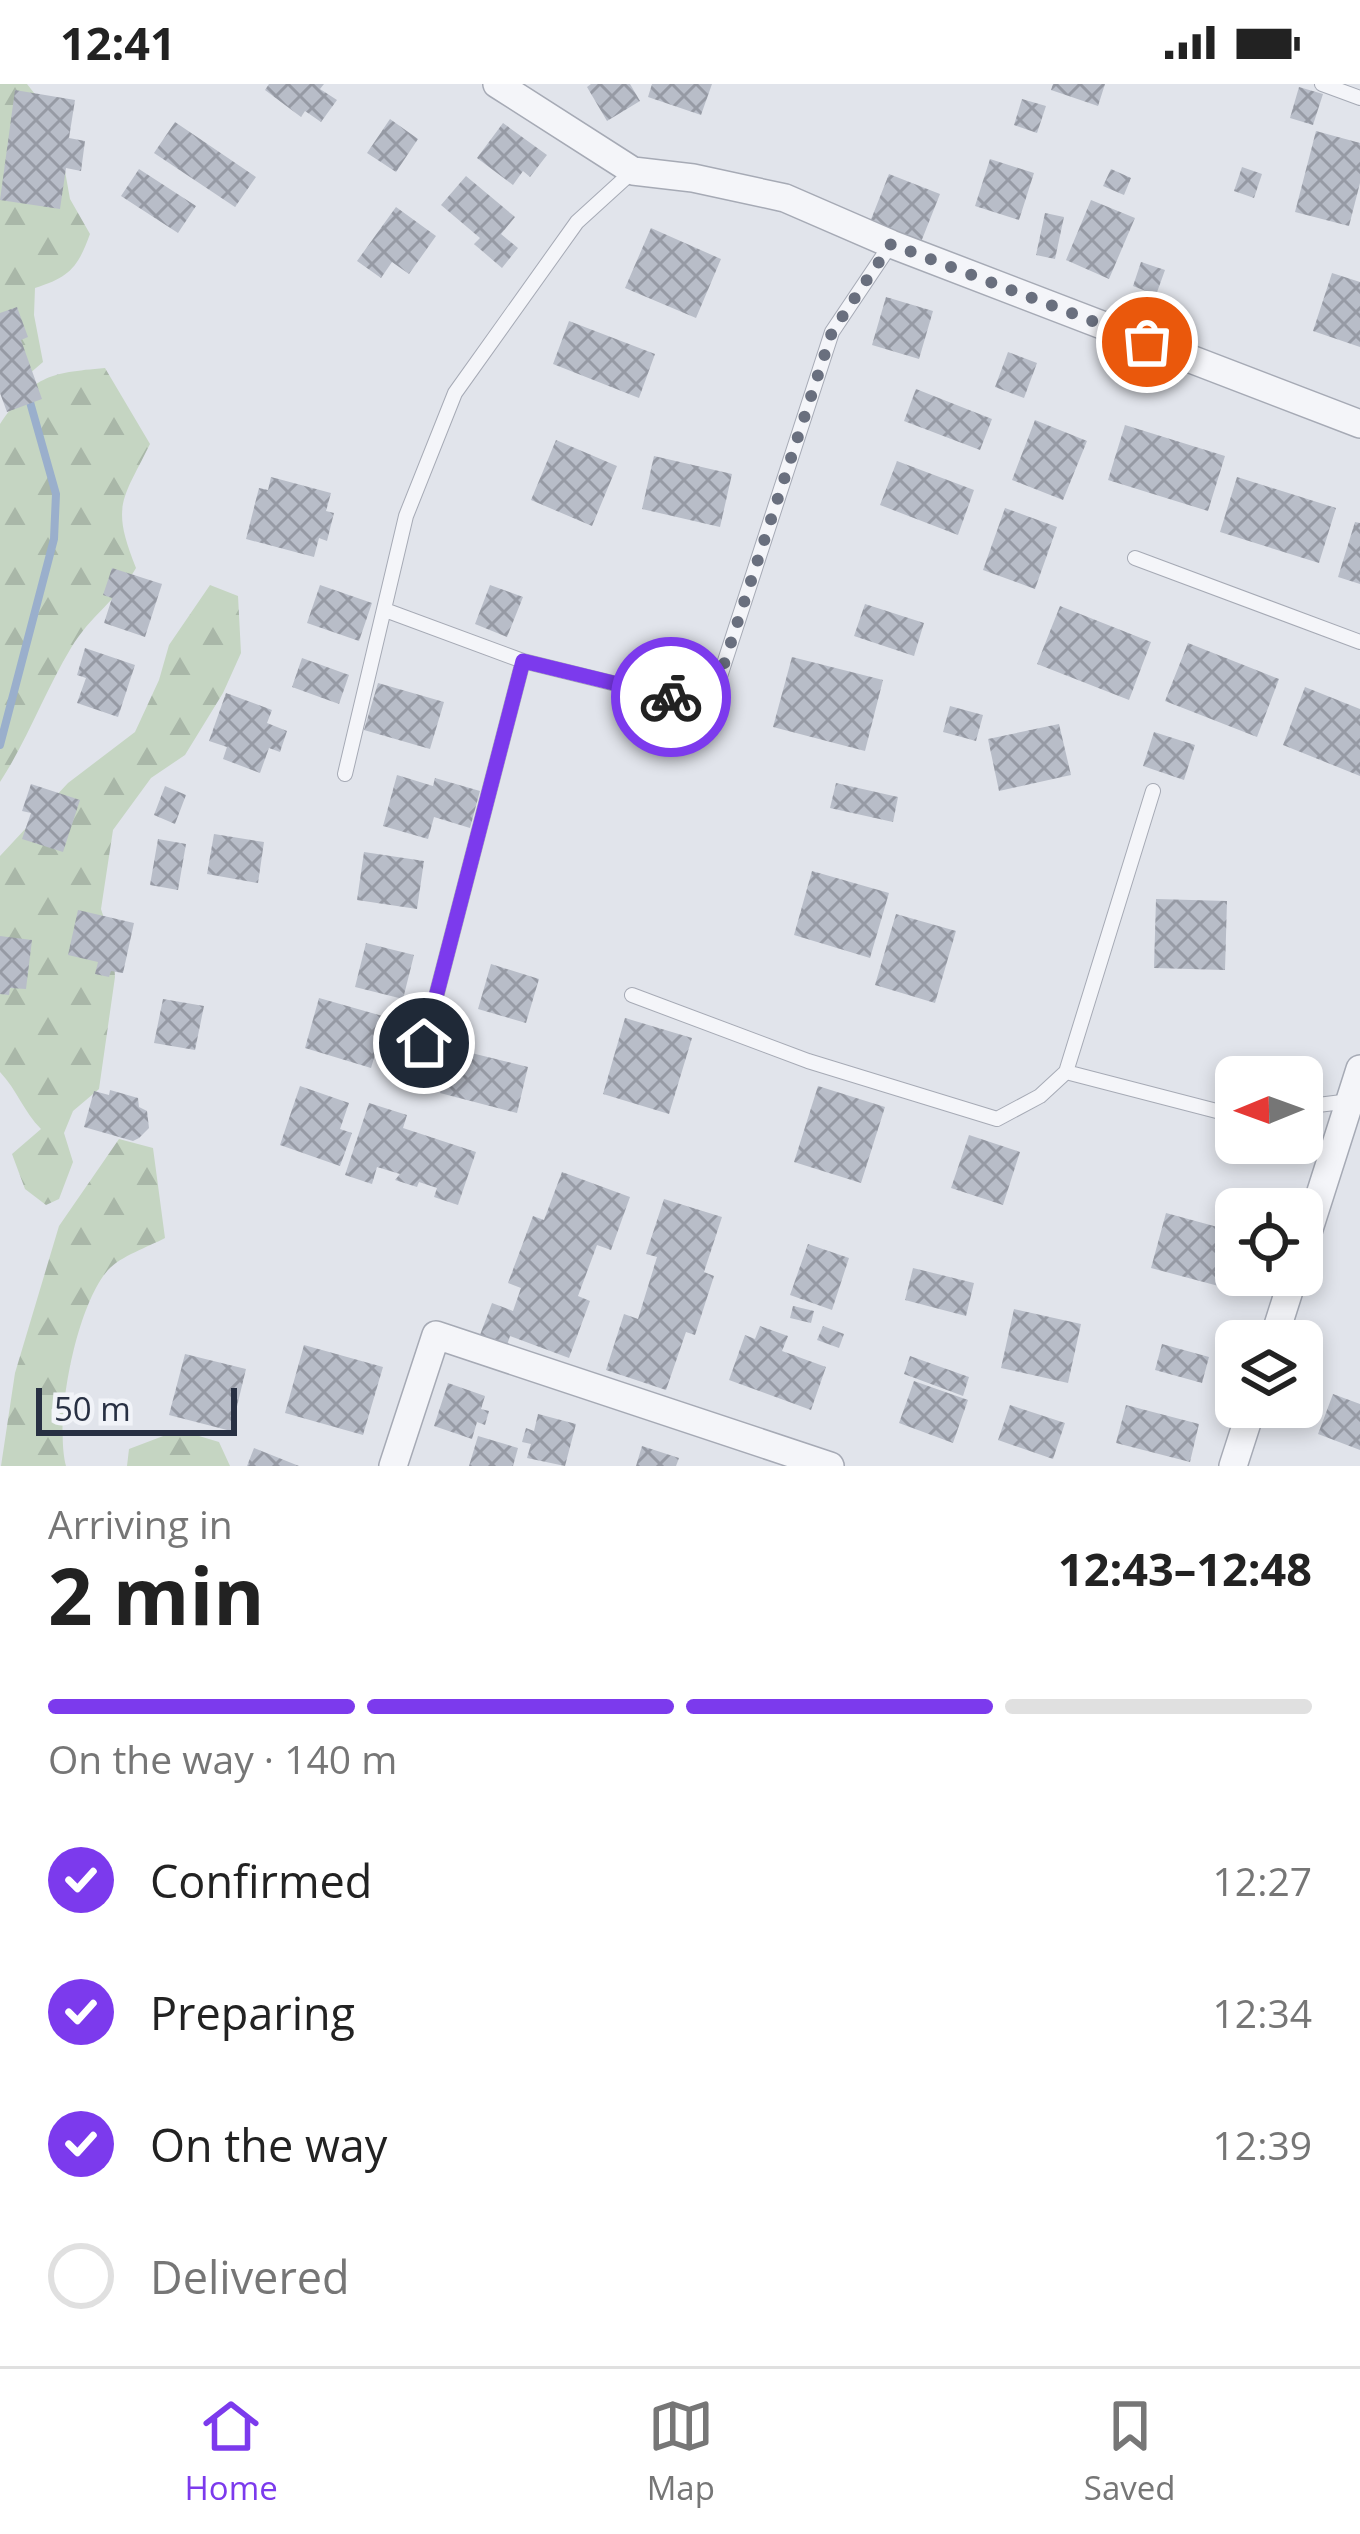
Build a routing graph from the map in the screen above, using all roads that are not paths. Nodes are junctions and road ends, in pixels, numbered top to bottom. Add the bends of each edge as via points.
1 (496, 84) edge
2 (1322, 84) edge
3 (1360, 98) edge
4 (633, 171) junction
5 (891, 244) junction
6 (1360, 424) edge
7 (1136, 558) dead end
8 (385, 610) junction
9 (1360, 642) edge
10 (523, 661) junction
11 (345, 774) dead end
12 (1153, 790) dead end
13 (632, 995) dead end
14 (424, 1043) dead end
15 (1360, 1069) edge
16 (1066, 1072) junction
17 (1350, 1101) junction
18 (1323, 1104) edge
19 (1215, 1111) edge
20 (1322, 1188) edge
21 (1245, 1428) edge
22 (393, 1466) edge
23 (830, 1466) edge
24 (1233, 1466) edge

1 - 4 street
2 - 3 lane
4 - 5 street via 785,198
4 - 8 lane via 577,222 455,393 406,516
5 - 6 street
5 - 10 lane via 832,332 710,707
7 - 9 lane
8 - 10 lane
8 - 11 lane
10 - 14 lane
12 - 16 lane
13 - 16 lane via 997,1119
15 - 17 street
16 - 19 lane
17 - 18 lane
17 - 20 street
21 - 24 street
22 - 23 street via 436,1335

